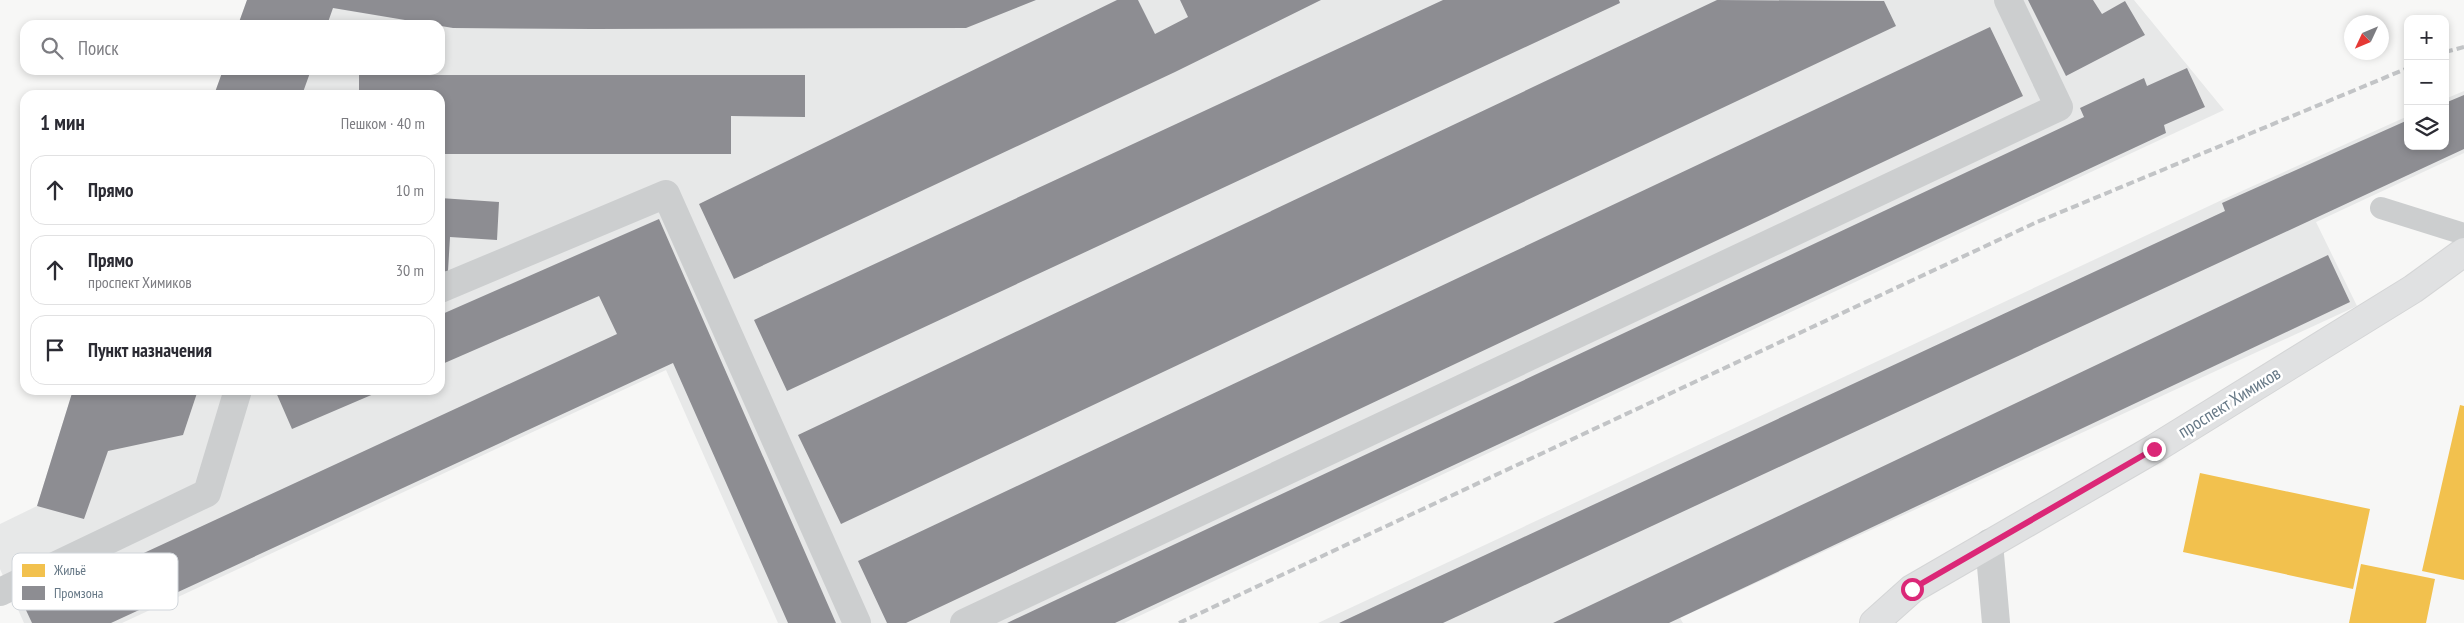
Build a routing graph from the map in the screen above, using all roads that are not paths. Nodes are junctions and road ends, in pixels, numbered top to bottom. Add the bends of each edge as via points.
1 (2008, 0) edge
2 (2381, 208) dead end
3 (2464, 234) edge
4 (2464, 252) edge
5 (445, 287) edge
6 (236, 395) edge
7 (1989, 543) junction
8 (82, 553) edge
9 (12, 586) edge
10 (0, 592) edge
11 (857, 623) edge
12 (964, 623) edge
13 (1874, 623) edge
14 (1996, 623) edge

1 - 12 street via 2059,107
2 - 3 lane
4 - 7 street, проспект Химиков via 2413,289 2154,449
5 - 11 street via 666,194
6 - 8 street via 207,493
7 - 13 street, проспект Химиков via 1912,589
7 - 14 street
9 - 10 street

